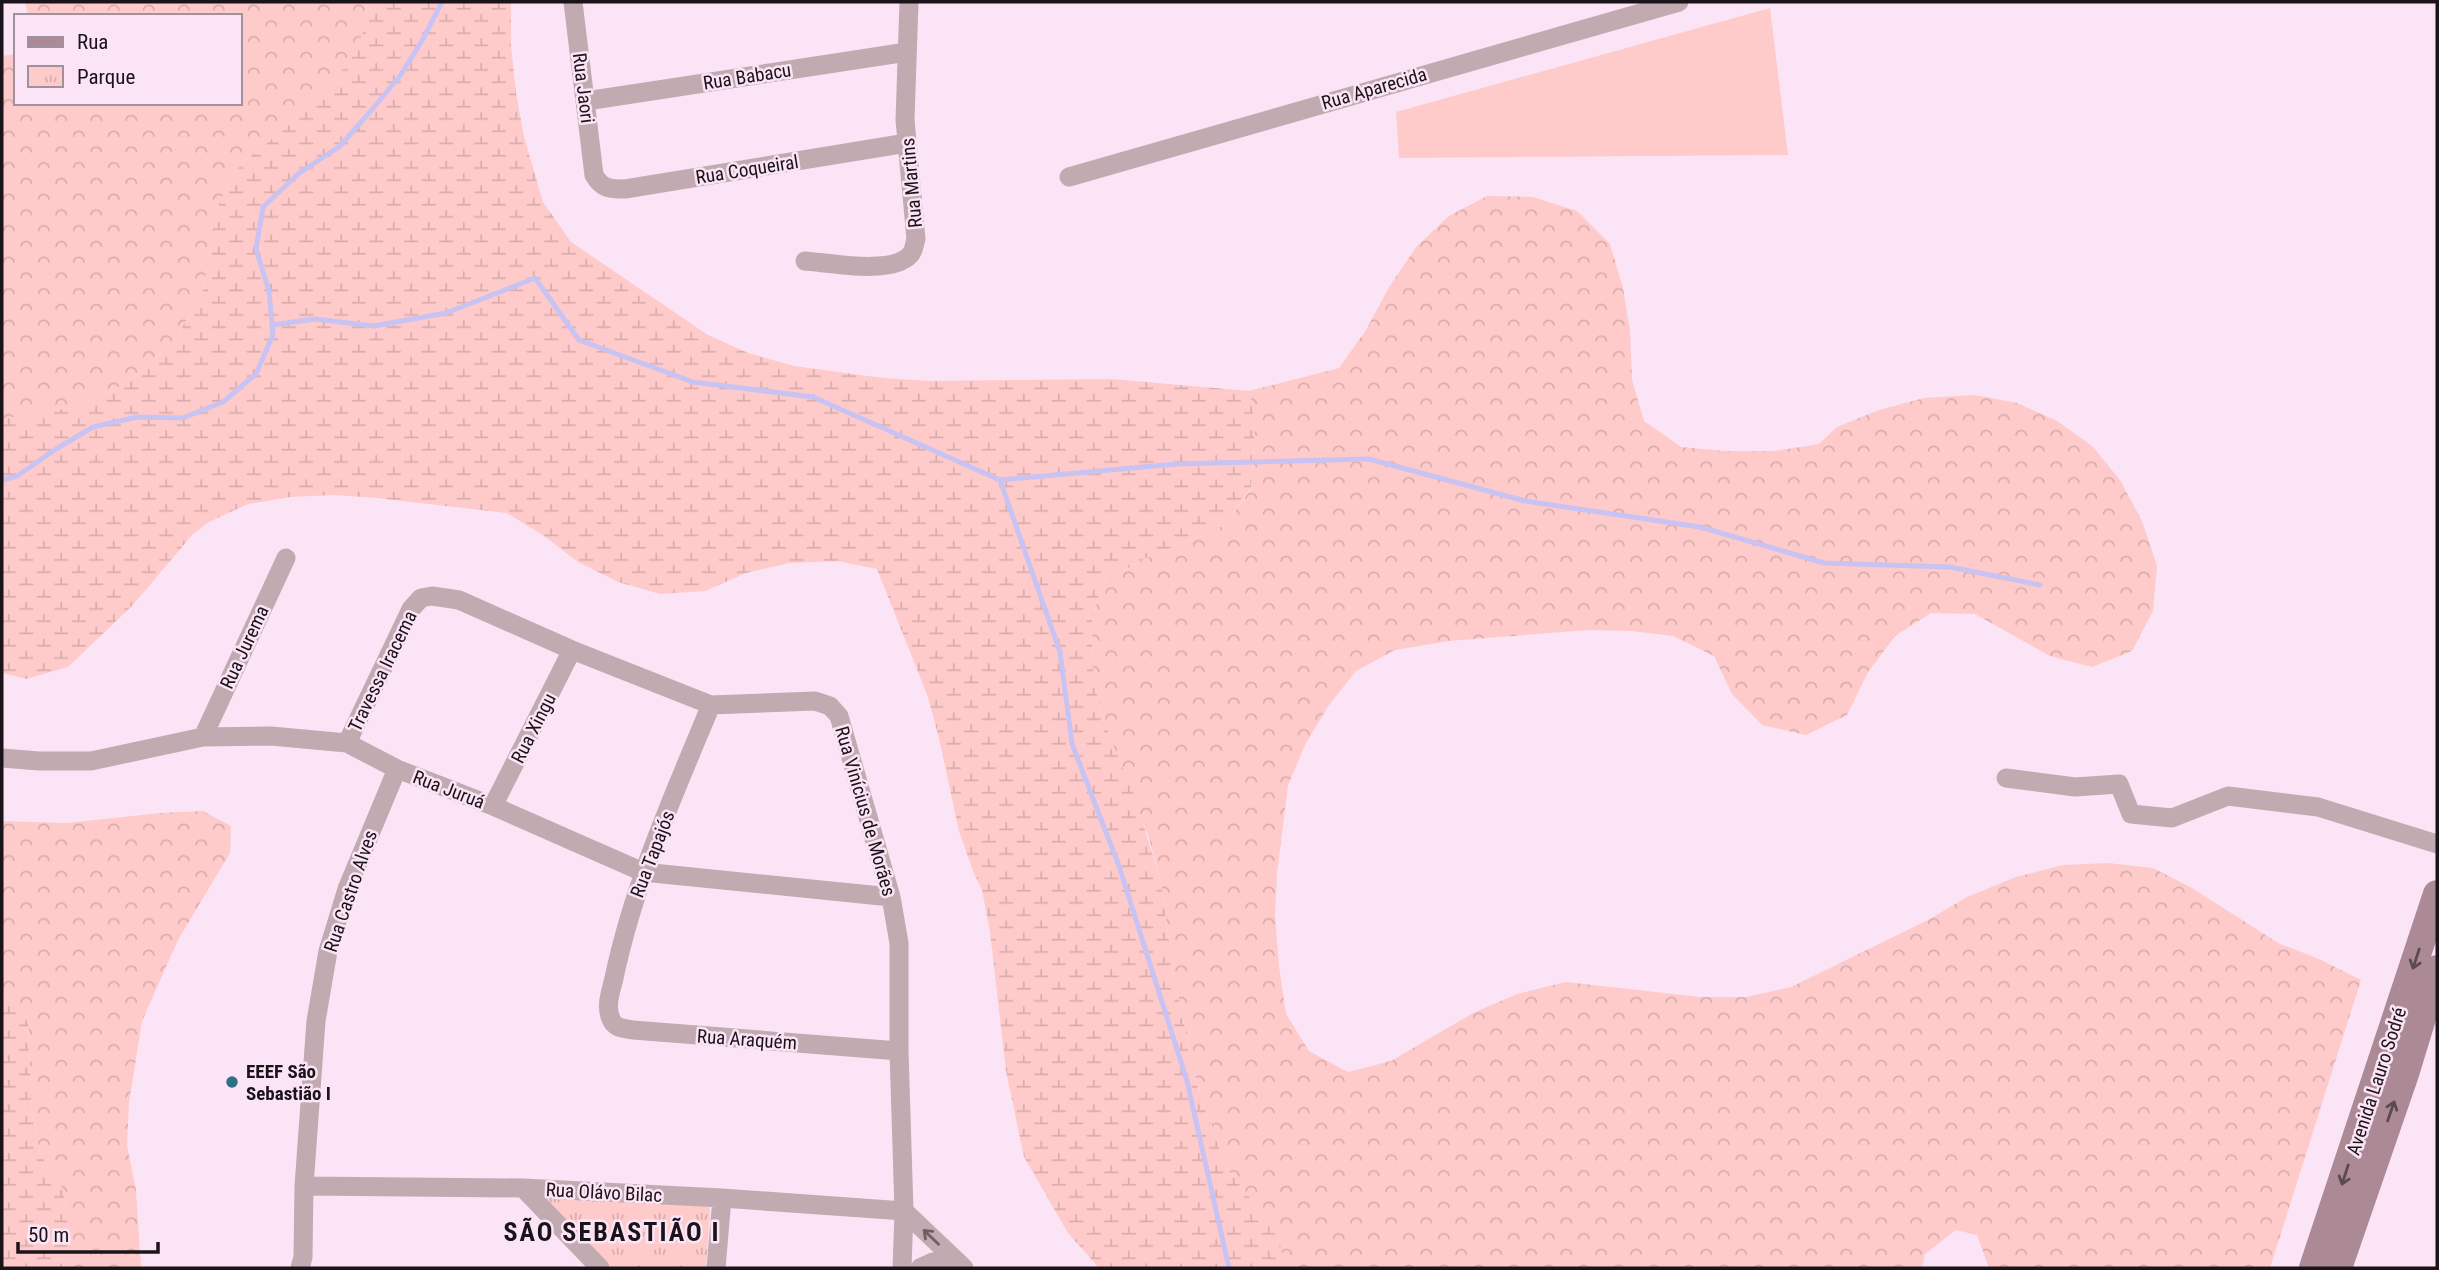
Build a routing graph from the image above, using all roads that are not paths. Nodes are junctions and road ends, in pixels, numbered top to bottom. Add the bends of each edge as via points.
1 (573, 2) edge
2 (909, 2) edge
3 (1679, 2) edge
4 (907, 52) junction
5 (586, 100) junction
6 (907, 143) junction
7 (594, 175) joint
8 (1069, 177) dead end
9 (805, 261) dead end
10 (286, 558) dead end
11 (459, 600) joint
12 (572, 650) junction
13 (711, 705) junction
14 (203, 737) junction
15 (347, 743) junction
16 (2, 758) edge
17 (397, 768) junction
18 (2006, 778) dead end
19 (493, 806) junction
20 (2437, 844) edge
21 (643, 872) junction
22 (2437, 894) edge
23 (891, 897) junction
24 (2437, 969) edge
25 (608, 1008) joint
26 (899, 1051) junction
27 (304, 1186) junction
28 (523, 1188) junction
29 (722, 1198) junction
30 (904, 1211) junction
31 (307, 1264) edge
32 (961, 1266) edge
33 (600, 1268) edge
34 (716, 1268) edge
35 (902, 1268) edge
36 (920, 1268) edge
37 (2313, 1268) edge
38 (2338, 1268) edge

1 - 5 street, Rua Jaori
2 - 4 street, Rua Martins
3 - 8 street, Rua Aparecida
4 - 5 street, Rua Babacu
4 - 6 street, Rua Martins
5 - 7 street, Rua Jaori
6 - 7 street, Rua Coqueiral via 625,189 609,190
6 - 9 street, Rua Martins via 916,239 912,253 888,267
10 - 14 street, Rua Jurema
11 - 12 street, Rua Vinícius de Morães
11 - 15 street, Travessa Iracema via 421,598 411,609
12 - 13 street, Rua Vinícius de Morães
12 - 19 street, Rua Xingu
13 - 21 street, Rua Tapajós
13 - 23 street, Rua Vinícius de Morães via 815,701 830,706 839,716
14 - 15 street, Rua Juruá via 271,736
14 - 16 street, Rua Juruá via 90,761
15 - 17 street, Rua Juruá
17 - 19 street, Rua Juruá
17 - 27 street, Rua Castro Alves via 347,889 328,951 316,1021
18 - 20 street via 2075,787 2119,784 2131,814 2172,818 2228,796 2318,807
19 - 21 street, Rua Juruá
21 - 23 street, Rua Juruá
21 - 25 street, Rua Tapajós via 622,937
22 -> 37 street, Avenida Lauro Sodré
23 - 26 street, Rua Vinícius de Morães via 899,943
38 -> 24 street, Avenida Lauro Sodré
25 - 26 street, Rua Araquém via 617,1027 633,1030
26 - 30 street, Rua Vinícius de Morães
27 - 28 street, Rua Olávo Bilac
27 - 31 street, Rua Castro Alves
28 - 29 street, Rua Olávo Bilac
28 - 33 street
29 - 30 street, Rua Olávo Bilac
29 - 34 street
32 -> 30 street
30 - 35 street, Rua Vinícius de Morães
32 - 36 street via 933,1262

